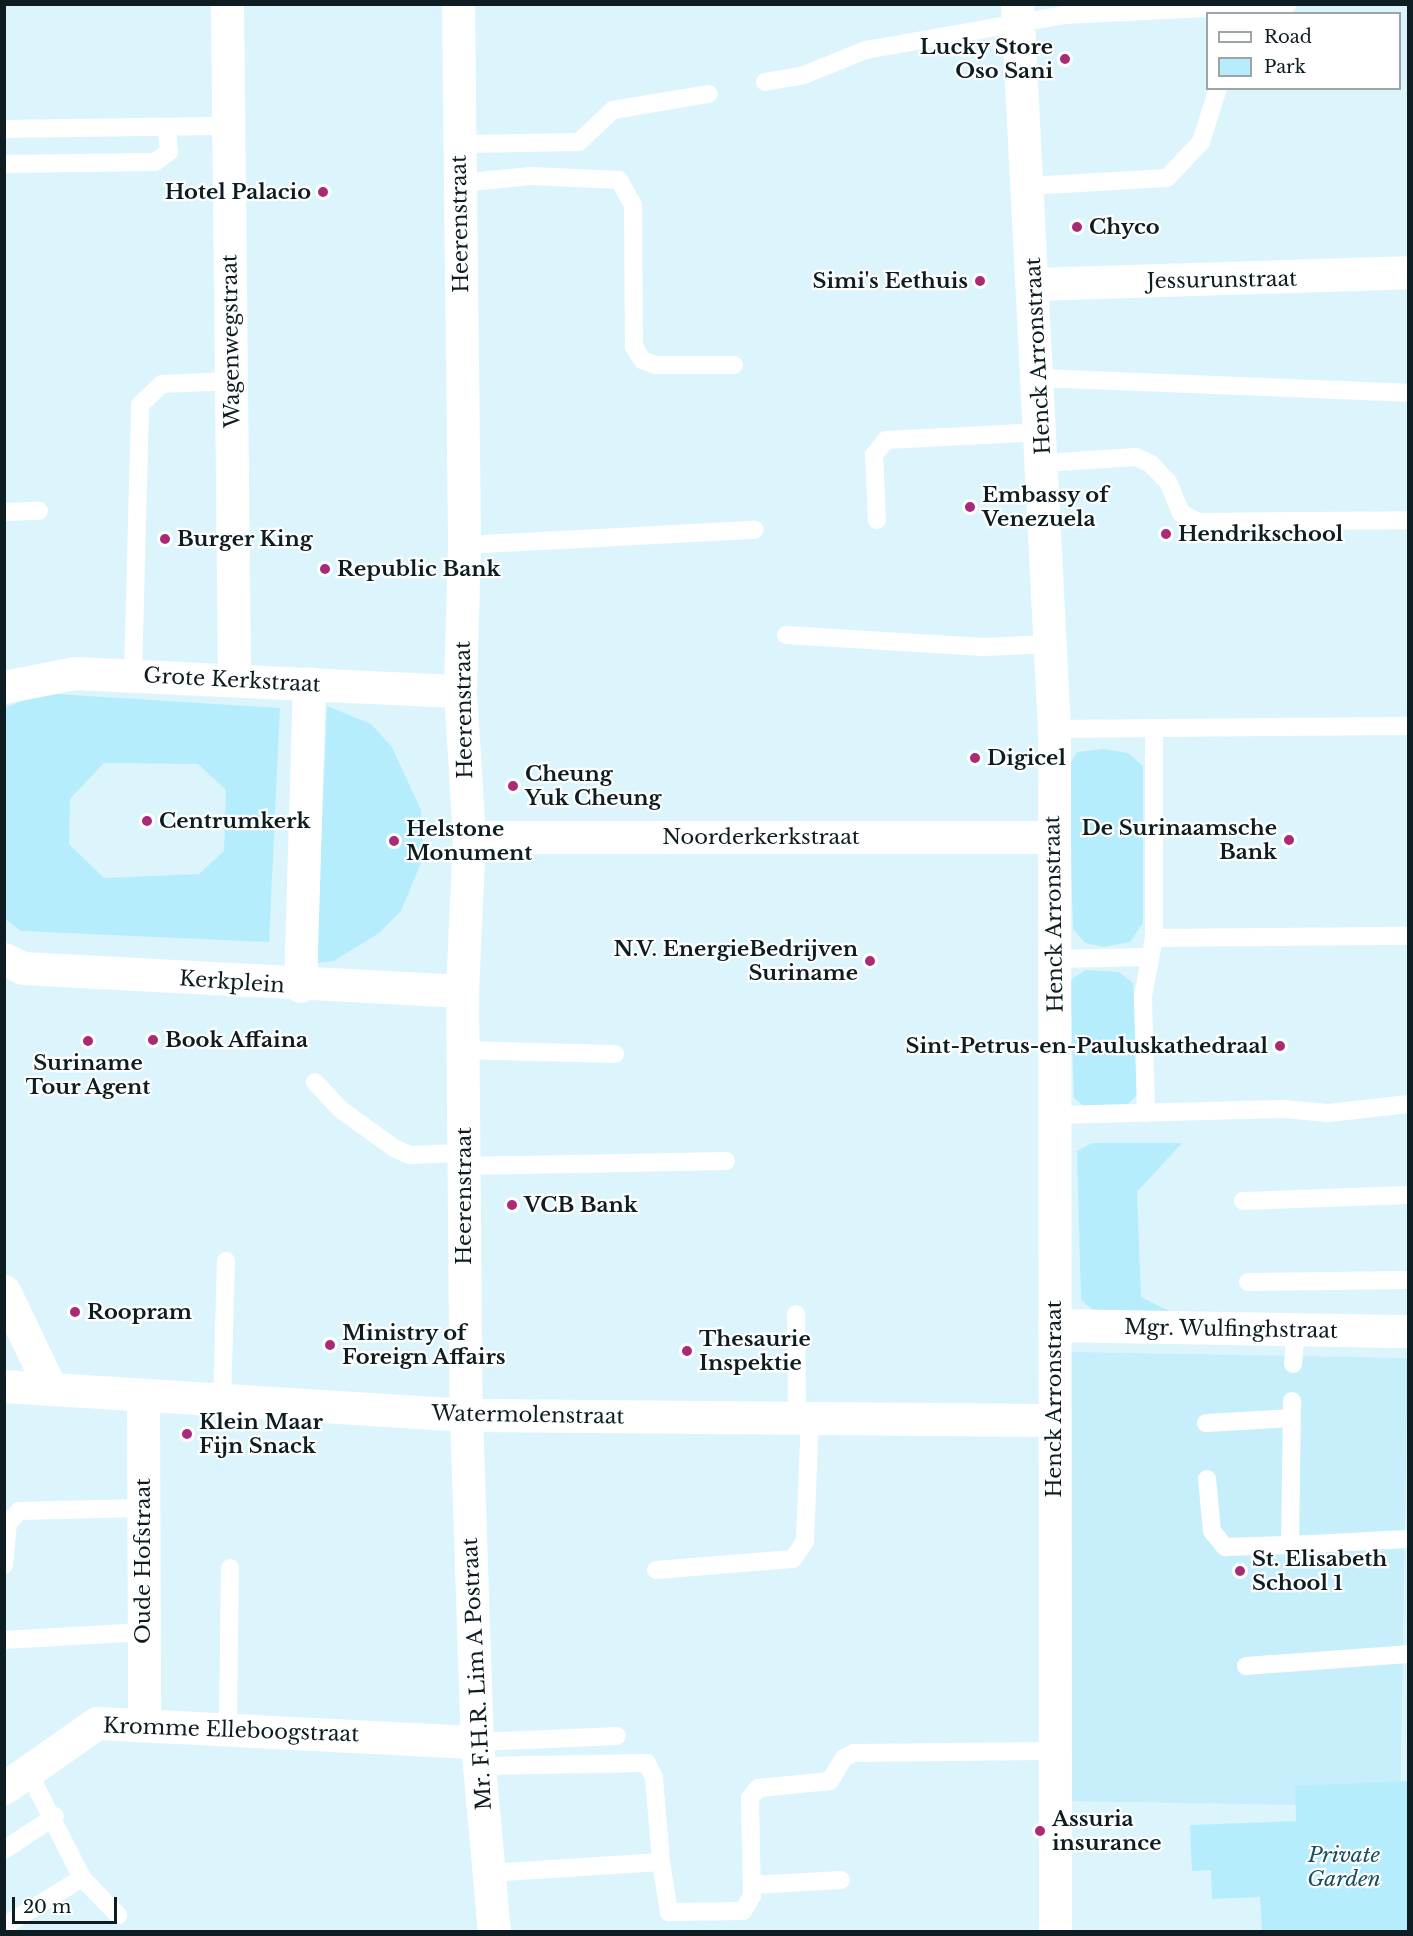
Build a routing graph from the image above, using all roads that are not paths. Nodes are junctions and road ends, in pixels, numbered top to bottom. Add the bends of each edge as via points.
1 (227, 4) edge
2 (458, 4) edge
3 (1288, 4) edge
4 (1218, 10) edge
5 (1017, 13) edge
6 (765, 81) dead end
7 (1217, 90) edge
8 (709, 94) dead end
9 (228, 126) junction
10 (167, 128) junction
11 (4, 129) edge
12 (460, 144) junction
13 (4, 164) edge
14 (460, 183) junction
15 (1029, 186) junction
16 (1408, 272) edge
17 (1035, 284) junction
18 (734, 365) dead end
19 (1039, 378) junction
20 (231, 381) junction
21 (1408, 393) edge
22 (1042, 447) junction
23 (39, 511) dead end
24 (4, 512) edge
25 (877, 520) dead end
26 (1408, 520) edge
27 (755, 530) dead end
28 (465, 545) junction
29 (786, 635) dead end
30 (1051, 644) junction
31 (133, 675) junction
32 (234, 678) junction
33 (309, 683) junction
34 (4, 687) edge
35 (460, 690) junction
36 (1408, 726) edge
37 (1054, 729) junction
38 (1154, 732) junction
39 (469, 837) junction
40 (1052, 837) junction
41 (1408, 936) edge
42 (1154, 938) junction
43 (1147, 957) junction
44 (4, 959) edge
45 (1055, 959) junction
46 (300, 986) junction
47 (462, 991) junction
48 (462, 1050) junction
49 (615, 1054) dead end
50 (315, 1082) dead end
51 (1408, 1104) edge
52 (1146, 1113) junction
53 (1058, 1114) junction
54 (463, 1160) junction
55 (726, 1161) dead end
56 (1408, 1195) edge
57 (1243, 1202) dead end
58 (226, 1261) dead end
59 (1408, 1280) edge
60 (1248, 1282) dead end
61 (4, 1291) edge
62 (796, 1314) dead end
63 (1054, 1325) junction
64 (1296, 1331) junction
65 (1408, 1331) edge
66 (1293, 1364) dead end
67 (4, 1386) edge
68 (51, 1389) junction
69 (143, 1397) junction
70 (222, 1402) junction
71 (466, 1415) junction
72 (804, 1418) junction
73 (1053, 1420) junction
74 (1206, 1423) dead end
75 (1207, 1479) dead end
76 (143, 1508) junction
77 (1408, 1539) edge
78 (1290, 1545) junction
79 (4, 1565) edge
80 (230, 1568) dead end
81 (656, 1570) dead end
82 (144, 1632) junction
83 (4, 1640) edge
84 (1408, 1654) edge
85 (1246, 1666) dead end
86 (144, 1724) junction
87 (228, 1727) junction
88 (617, 1736) dead end
89 (1054, 1751) junction
90 (478, 1754) junction
91 (16, 1780) edge
92 (55, 1816) junction
93 (4, 1850) edge
94 (661, 1862) junction
95 (489, 1873) junction
96 (82, 1878) junction
97 (842, 1880) dead end
98 (752, 1885) junction
99 (118, 1915) dead end
100 (4, 1926) edge
101 (494, 1932) edge
102 (1055, 1932) edge

1 - 9 street, Wagenwegstraat
2 - 12 street, Heerenstraat
3 - 4 lane
4 - 5 lane
5 - 6 lane via 866,50 804,75
5 - 15 street, Henck Arronstraat
7 - 15 lane via 1201,142 1167,178
8 - 12 lane via 613,110 579,142
9 - 10 lane
9 - 20 street, Wagenwegstraat
10 - 11 lane
10 - 13 lane via 169,152 155,162
12 - 14 street, Heerenstraat
14 - 18 lane via 531,176 619,180 633,205 634,346 642,360 656,365
14 - 28 street, Heerenstraat
15 - 17 street, Henck Arronstraat
16 - 17 street, Jessurunstraat
17 - 19 street, Henck Arronstraat
19 - 21 lane
19 - 22 street, Henck Arronstraat
20 - 31 lane via 162,384 140,405
20 - 32 street, Wagenwegstraat
22 - 25 lane via 886,440 874,455
22 - 26 lane via 1136,457 1151,464 1168,482 1181,513 1198,522
22 - 30 street, Henck Arronstraat
23 - 24 lane
27 - 28 lane
28 - 35 street, Heerenstraat
29 - 30 lane via 982,647
30 - 37 street, Henck Arronstraat
31 - 32 street, Grote Kerkstraat
31 - 34 street, Grote Kerkstraat via 74,673
32 - 33 street, Grote Kerkstraat
33 - 35 street, Grote Kerkstraat
33 - 46 street
35 - 39 street, Heerenstraat
36 - 38 lane
37 - 38 lane
37 - 40 street, Henck Arronstraat
38 - 42 lane
39 - 40 street, Noorderkerkstraat
39 - 47 street, Heerenstraat
40 - 45 street, Henck Arronstraat
41 - 42 lane
42 - 43 lane
43 - 45 lane
43 - 52 lane
44 - 46 street, Kerkplein via 24,968
45 - 53 street, Henck Arronstraat
46 - 47 street, Kerkplein
47 - 48 street, Heerenstraat
48 - 49 lane
48 - 54 street, Heerenstraat
50 - 54 lane via 340,1109 394,1148 410,1155
51 - 52 lane via 1328,1113 1284,1109
52 - 53 lane
53 - 63 street, Henck Arronstraat
54 - 55 lane
54 - 71 street, Heerenstraat
56 - 57 lane
58 - 70 lane
59 - 60 lane
61 - 68 street
62 - 72 lane
63 - 64 street, Mgr. Wulfinghstraat
63 - 73 street, Henck Arronstraat
64 - 65 street, Mgr. Wulfinghstraat
64 - 66 lane
67 - 68 street, Watermolenstraat
68 - 69 street, Watermolenstraat
69 - 70 street, Watermolenstraat
69 - 76 street, Oude Hofstraat
70 - 71 street, Watermolenstraat
71 - 72 street, Watermolenstraat
71 - 90 street, Mr. F.H.R. Lim A Postraat
72 - 73 street, Watermolenstraat
72 - 81 lane via 805,1541 793,1559
73 - 89 street, Henck Arronstraat
74 - 78 lane via 1292,1409
75 - 78 lane via 1212,1531 1225,1547
76 - 79 lane via 19,1511 8,1523
76 - 82 street, Oude Hofstraat
77 - 78 lane
80 - 87 lane
82 - 83 lane
82 - 86 street, Oude Hofstraat
84 - 85 lane
86 - 87 street, Kromme Elleboogstraat
86 - 91 street, Kromme Elleboogstraat via 91,1725
87 - 90 street, Kromme Elleboogstraat
88 - 90 lane
89 - 98 lane via 854,1753 844,1758 830,1781 758,1788 750,1798
89 - 102 street, Henck Arronstraat
90 - 94 lane via 647,1762 654,1778
90 - 95 street, Mr. F.H.R. Lim A Postraat
91 - 92 lane
92 - 93 lane
92 - 96 lane
94 - 95 lane
94 - 98 lane via 664,1905 678,1916 744,1911 750,1906
95 - 101 street, Mr. F.H.R. Lim A Postraat
96 - 99 lane
96 - 100 lane
97 - 98 lane

